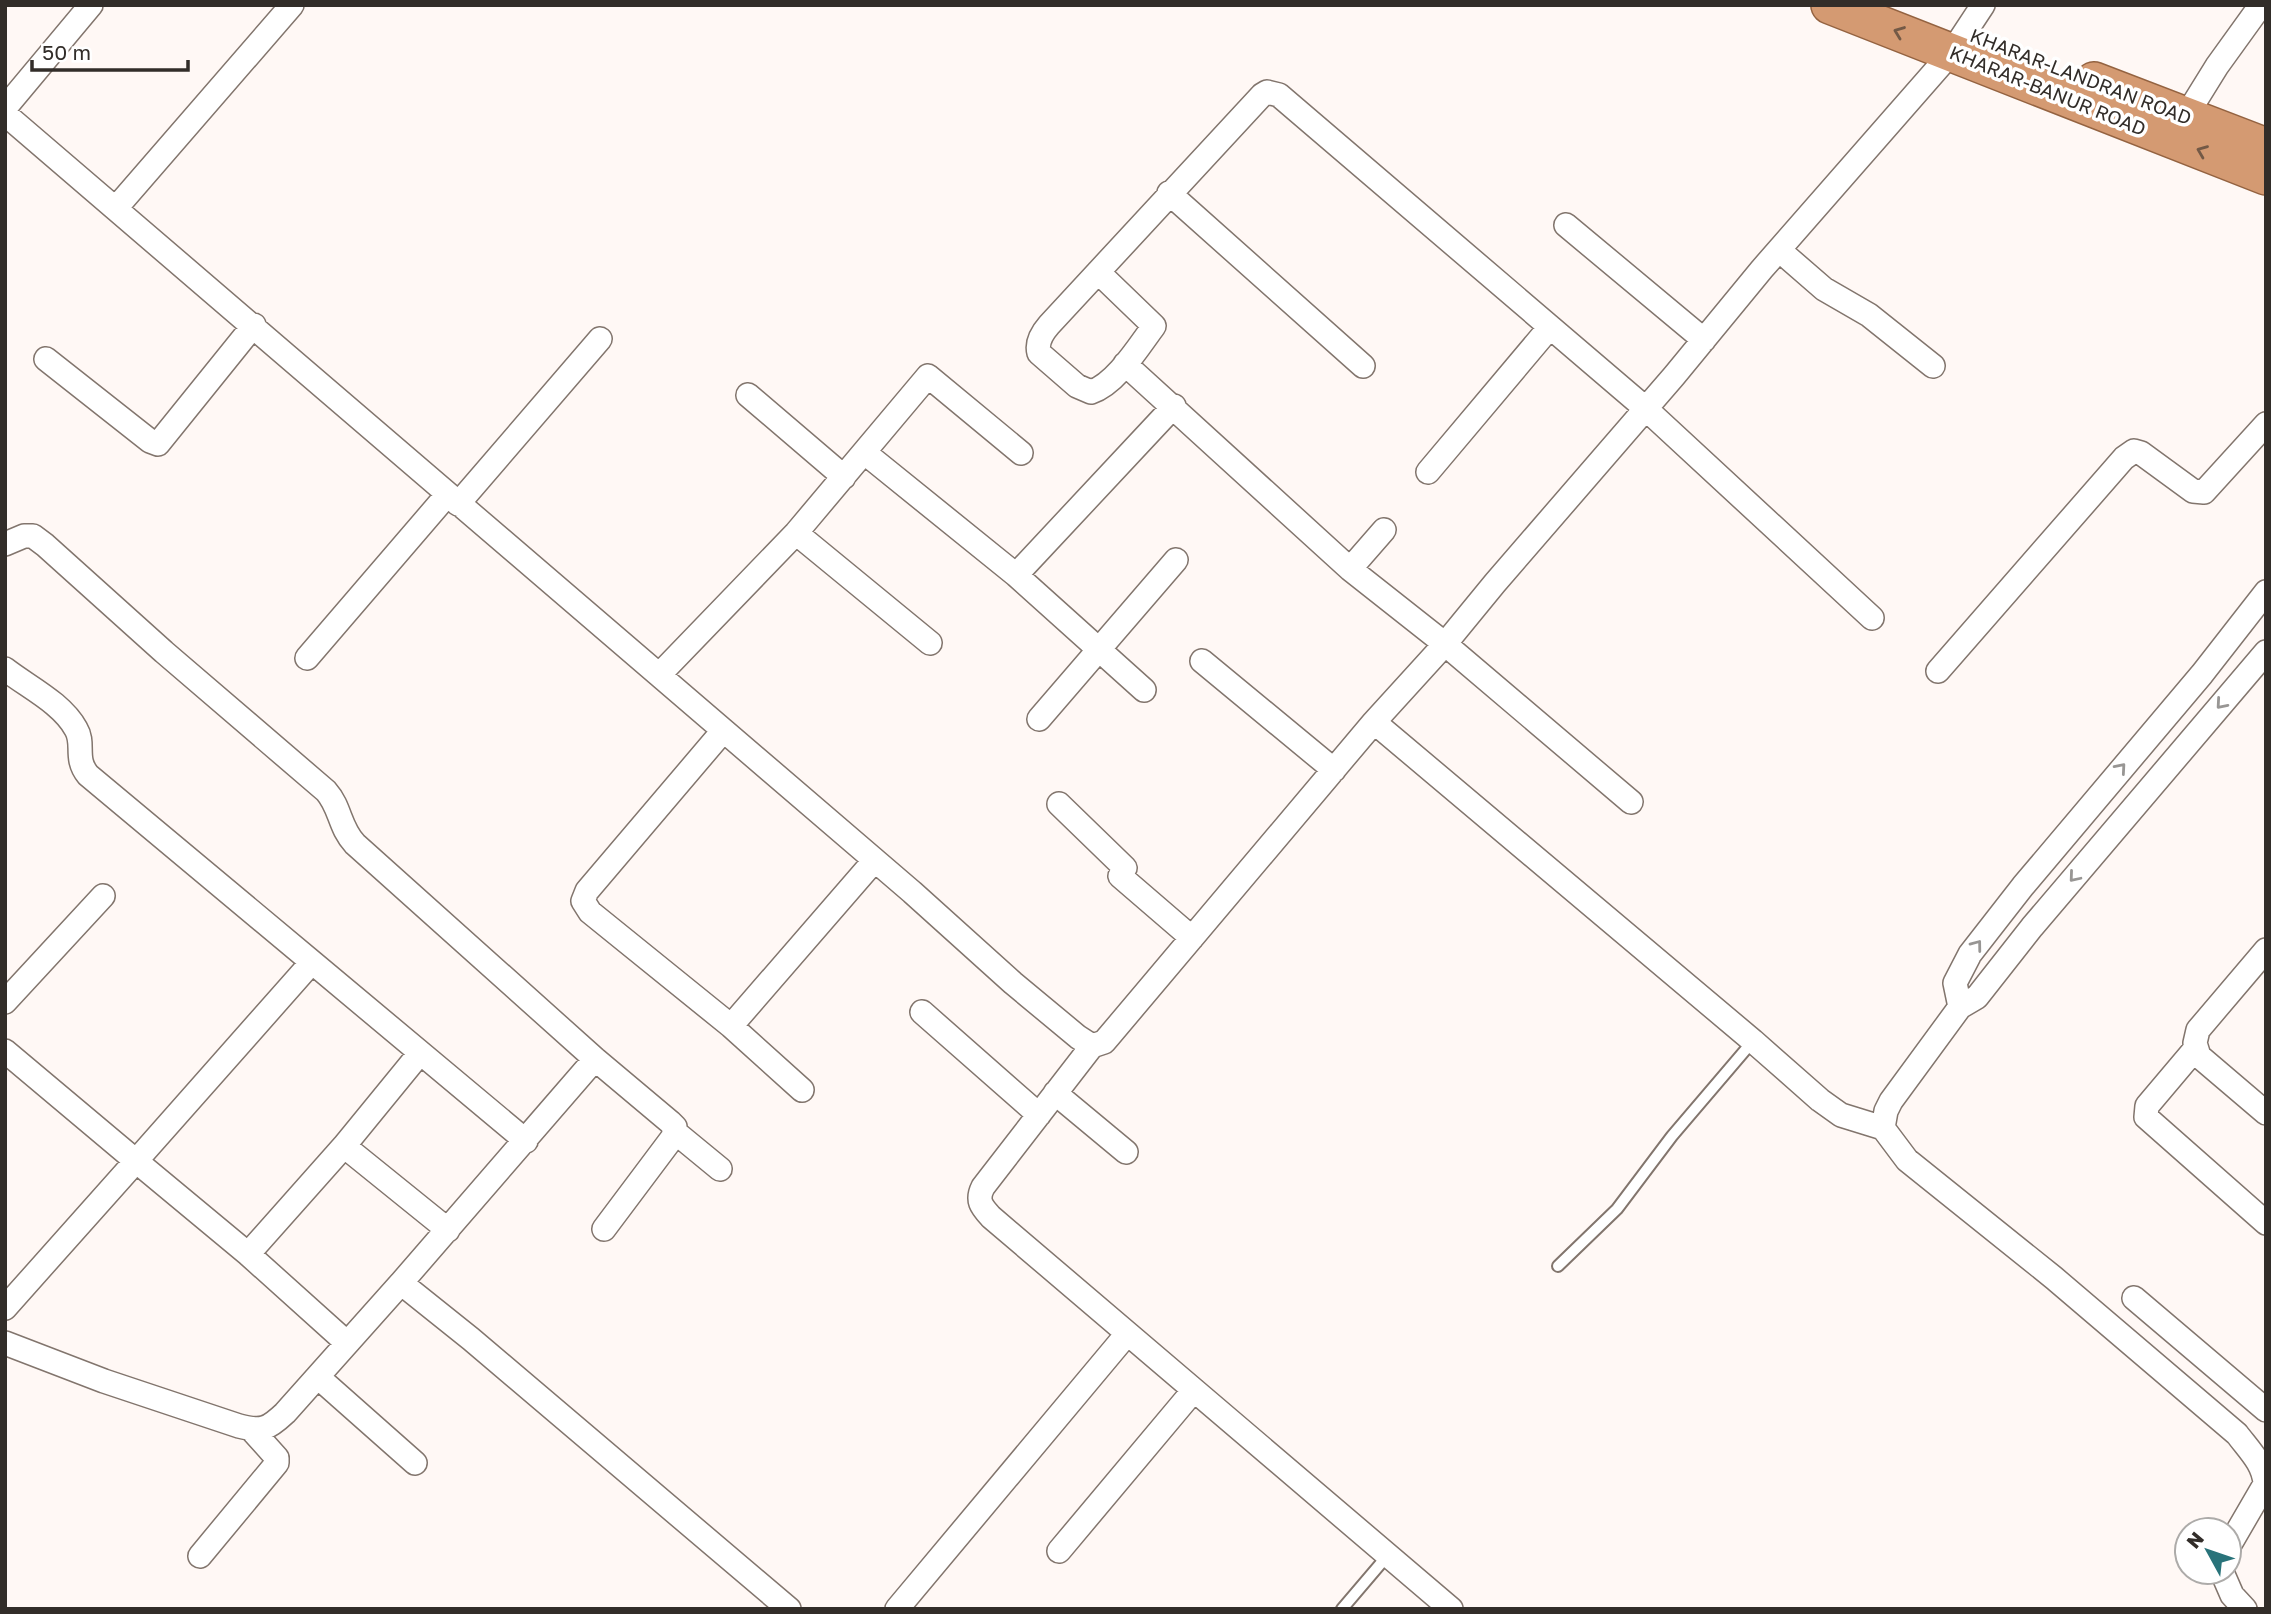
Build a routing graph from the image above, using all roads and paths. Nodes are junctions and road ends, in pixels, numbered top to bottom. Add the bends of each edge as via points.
1 (91, 5) edge
2 (292, 5) edge
3 (1830, 5) edge
4 (1897, 5) edge
5 (2261, 5) edge
6 (1967, 29) edge
7 (5, 108) edge
8 (5, 114) edge
9 (2186, 116) junction
10 (2266, 146) edge
11 (2266, 176) edge
12 (1169, 194) junction
13 (116, 208) junction
14 (1566, 225) dead end
15 (1779, 250) junction
16 (1098, 272) junction
17 (254, 325) junction
18 (1550, 327) junction
19 (600, 339) dead end
20 (1704, 340) junction
21 (46, 359) dead end
22 (1125, 364) junction
23 (1363, 366) dead end
24 (1933, 366) dead end
25 (748, 395) dead end
26 (1174, 406) junction
27 (1645, 408) junction
28 (2266, 424) edge
29 (865, 453) junction
30 (1021, 453) dead end
31 (1428, 472) dead end
32 (844, 477) junction
33 (453, 500) junction
34 (1384, 530) dead end
35 (796, 533) junction
36 (5, 544) edge
37 (1175, 560) dead end
38 (1350, 569) junction
39 (1016, 575) junction
40 (2266, 592) edge
41 (1872, 618) dead end
42 (930, 643) dead end
43 (1445, 644) junction
44 (1099, 650) junction
45 (2266, 652) edge
46 (307, 658) dead end
47 (1202, 661) dead end
48 (5, 669) edge
49 (1938, 671) dead end
50 (659, 675) junction
51 (1144, 690) dead end
52 (1039, 719) dead end
53 (1374, 722) junction
54 (723, 731) junction
55 (1334, 770) junction
56 (1631, 802) dead end
57 (1059, 804) dead end
58 (874, 861) junction
59 (103, 896) dead end
60 (1192, 938) junction
61 (2266, 950) edge
62 (312, 962) junction
63 (5, 1002) edge
64 (1960, 1007) junction
65 (922, 1012) dead end
66 (731, 1026) junction
67 (1753, 1041) junction
68 (1092, 1045) junction
69 (2196, 1048) junction
70 (5, 1051) edge
71 (420, 1053) junction
72 (595, 1059) junction
73 (802, 1090) dead end
74 (1055, 1093) junction
75 (2266, 1112) edge
76 (1039, 1115) junction
77 (1883, 1128) junction
78 (675, 1132) junction
79 (526, 1141) junction
80 (344, 1146) junction
81 (1126, 1152) dead end
82 (136, 1161) junction
83 (720, 1169) dead end
84 (2266, 1223) edge
85 (604, 1229) dead end
86 (448, 1230) junction
87 (248, 1254) junction
88 (1558, 1266) dead end
89 (401, 1283) junction
90 (2134, 1298) dead end
91 (5, 1308) edge
92 (1127, 1334) junction
93 (5, 1343) edge
94 (347, 1343) junction
95 (319, 1378) junction
96 (1194, 1390) junction
97 (2266, 1410) edge
98 (251, 1429) junction
99 (415, 1463) dead end
100 (2243, 1522) edge
101 (1059, 1551) dead end
102 (1388, 1554) junction
103 (200, 1556) dead end
104 (2228, 1586) edge
105 (789, 1609) edge
106 (897, 1609) edge
107 (1342, 1609) edge
108 (1451, 1609) edge
109 (2245, 1609) edge

1 - 7 street
2 - 13 street
6 -> 3 highway, KHARAR-BANUR ROAD
4 - 6 highway, KHARAR-LANDRAN ROAD
5 - 9 street
6 - 9 highway, KHARAR-LANDRAN ROAD
11 -> 6 highway, KHARAR-BANUR ROAD
6 - 15 street
8 - 13 street
9 - 10 highway, KHARAR-LANDRAN ROAD
12 - 16 street
12 - 18 street via 1262,95 1274,92
12 - 23 street
13 - 17 street
14 - 20 street
15 - 20 street
15 - 24 street via 1824,289 1869,315
16 - 22 street via 1154,326
16 - 22 street via 1042,333 1038,348 1054,367 1091,392
17 - 21 street via 158,444
17 - 33 street
18 - 27 street
18 - 31 street
19 - 33 street
20 - 27 street
22 - 26 street
25 - 32 street
26 - 38 street
26 - 39 street
27 - 41 street
27 - 43 street
28 - 49 street via 2204,492 2193,491 2141,453 2124,457
29 - 30 street via 928,376
29 - 32 street
29 - 39 street
32 - 35 street
33 - 46 street
33 - 50 street
34 - 38 street
35 - 42 street
35 - 50 street
36 - 72 street via 33,537 76,570 326,790 355,844
37 - 44 street
38 - 43 street
39 - 44 street
64 -> 40 street via 1955,983 1970,954
43 - 53 street
43 - 56 street
44 - 51 street
44 - 52 street
45 -> 64 street via 1977,997
47 - 55 street
48 - 62 street via 54,705 78,730 80,763 88,775
50 - 54 street
53 - 55 street
53 - 67 street
54 - 58 street
54 - 66 street via 583,901 590,912
55 - 60 street
57 - 60 street via 1125,868 1120,876
58 - 66 street
58 - 68 street via 1013,983
59 - 63 street
60 - 68 street via 1104,1042
61 - 69 street via 2198,1030
62 - 71 street
62 - 82 street
64 - 77 street via 1891,1101
65 - 76 street
66 - 73 street
67 - 77 street via 1834,1111
67 - 88 lane via 1617,1209
68 - 74 street
69 - 75 street via 2199,1056
69 - 84 street via 2147,1106 2146,1117
70 - 82 street
71 - 79 street
71 - 80 street
72 - 78 street via 670,1122
72 - 79 street
74 - 76 street
74 - 81 street
76 - 92 street via 983,1187 980,1202 991,1217
77 - 100 street via 1907,1160 2237,1434 2260,1464 2265,1485
78 - 83 street
78 - 85 street
79 - 86 street
80 - 86 street
80 - 87 street
82 - 87 street
82 - 91 street
86 - 89 street
87 - 94 street
89 - 94 street
89 - 105 street
90 - 97 street
92 - 96 street
92 - 106 street
93 - 98 street
94 - 95 street
95 - 98 street via 274,1423
95 - 99 street
96 - 101 street
96 - 102 street
98 - 103 street via 277,1463
102 - 107 lane
102 - 108 street
104 - 109 street

